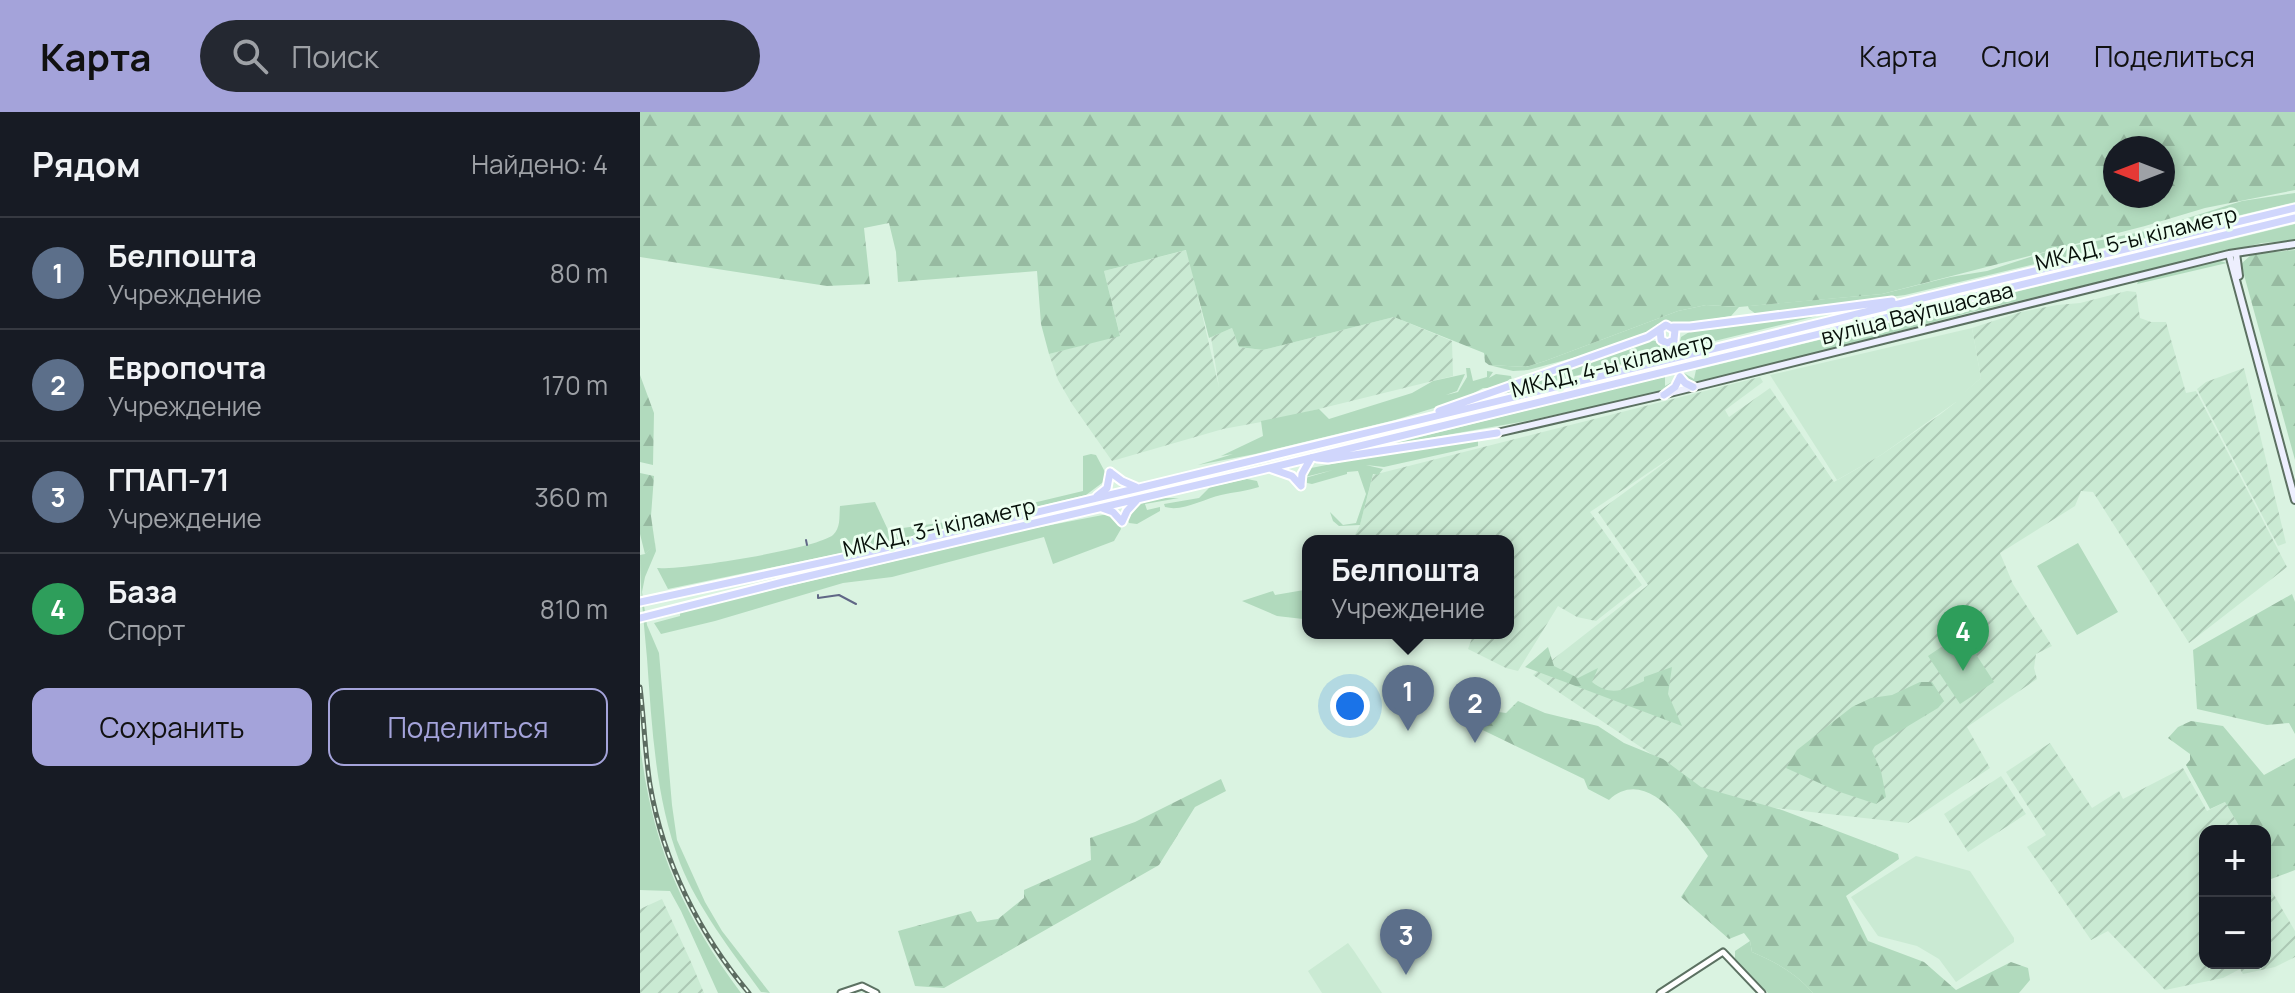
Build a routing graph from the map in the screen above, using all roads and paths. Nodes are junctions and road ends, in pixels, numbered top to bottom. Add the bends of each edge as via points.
1 (2295, 208) edge
2 (2295, 218) edge
3 (2295, 244) edge
4 (2233, 253) junction
5 (1984, 283) joint
6 (1986, 293) joint
7 (1922, 298) junction
8 (1673, 327) junction
9 (1690, 327) junction
10 (1660, 329) junction
11 (1672, 340) junction
12 (1680, 377) junction
13 (1693, 387) junction
14 (1683, 390) junction
15 (1664, 395) junction
16 (1411, 422) junction
17 (1497, 433) joint
18 (1311, 458) junction
19 (1245, 462) joint
20 (1270, 468) junction
21 (1247, 474) joint
22 (1139, 488) junction
23 (1093, 499) junction
24 (1138, 499) junction
25 (2295, 500) edge
26 (1101, 508) junction
27 (640, 602) edge
28 (640, 618) edge
29 (873, 991) edge
30 (841, 993) edge
31 (1660, 993) edge
32 (1762, 993) edge

1 - 5 highway, МКАД, 5-ы кіламетр
2 - 6 highway, МКАД, 5-ы кіламетр
3 - 4 main road, вуліца Ваўпшасава
4 - 13 main road, вуліца Ваўпшасава
4 - 25 main road
5 - 7 highway, МКАД, 4-ы кіламетр
6 - 18 highway, МКАД, 4-ы кіламетр
7 - 9 highway
7 - 16 highway, МКАД, 4-ы кіламетр
8 - 9 highway
8 - 10 highway
8 - 11 highway
9 - 11 highway
10 - 11 highway via 1659,336
10 - 16 highway
12 - 13 highway
12 - 14 highway
12 - 15 highway
13 - 14 main road, вуліца Ваўпшасава
14 - 15 main road, вуліца Ваўпшасава
15 - 17 main road, вуліца Ваўпшасава
16 - 19 highway, МКАД, 4-ы кіламетр
17 - 18 highway
18 - 20 highway, МКАД, 4-ы кіламетр
18 - 20 highway via 1301,486 1285,472
19 - 22 highway, МКАД, 3-і кіламетр
20 - 21 highway, МКАД, 4-ы кіламетр
21 - 24 highway, МКАД, 3-і кіламетр
22 - 23 highway, МКАД, 3-і кіламетр
22 - 23 highway via 1110,472 1107,488
23 - 27 highway, МКАД, 3-і кіламетр
24 - 26 highway, МКАД, 3-і кіламетр
24 - 26 highway via 1122,522
26 - 28 highway, МКАД, 3-і кіламетр
29 - 30 street via 859,986
31 - 32 street via 1723,952

